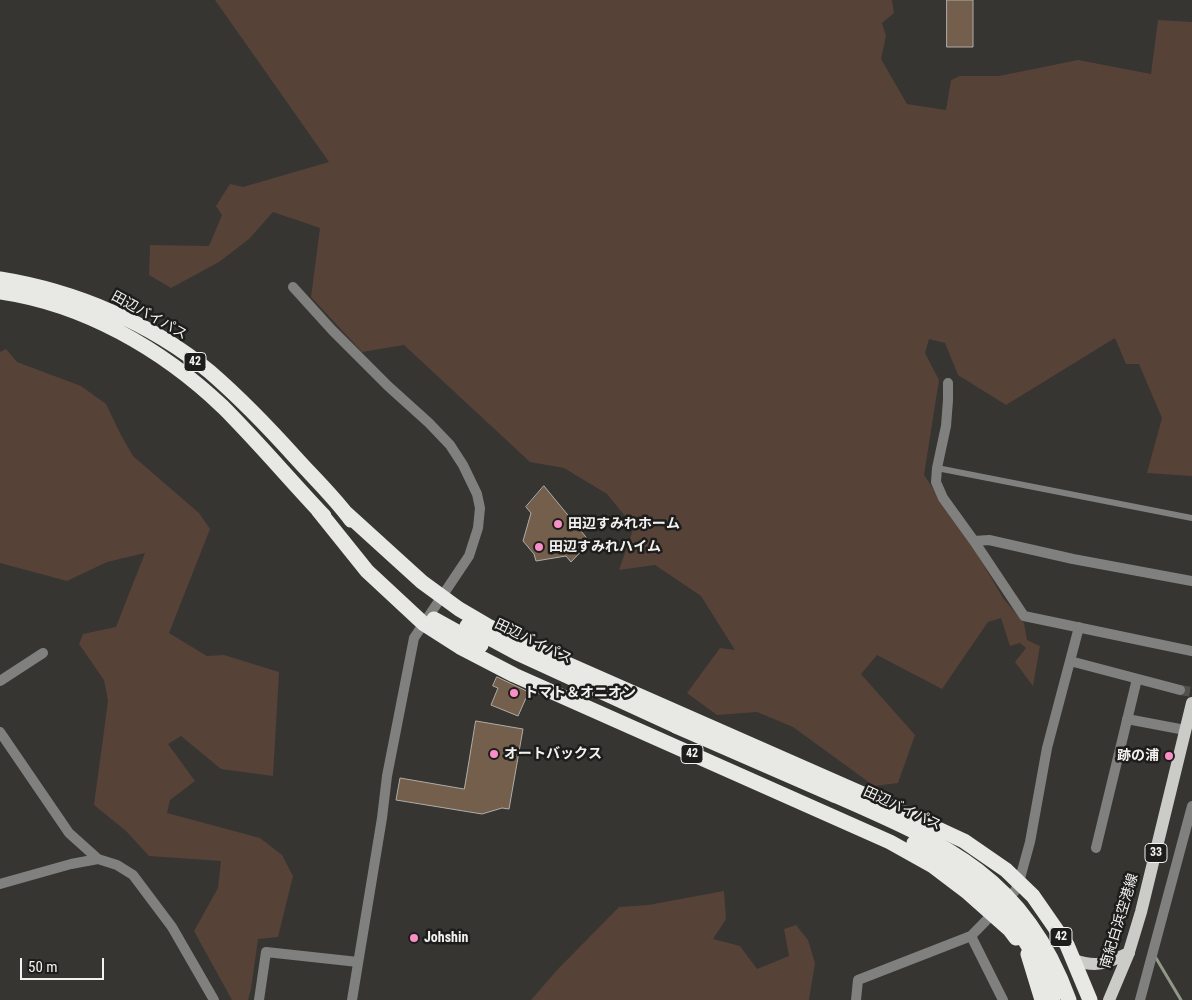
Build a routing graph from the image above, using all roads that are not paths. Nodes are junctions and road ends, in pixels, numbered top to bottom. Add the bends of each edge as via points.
1 (0, 279) edge
2 (293, 287) dead end
3 (0, 292) edge
4 (948, 383) dead end
5 (936, 468) junction
6 (1192, 518) edge
7 (974, 541) junction
8 (1192, 581) edge
9 (433, 610) junction
10 (1079, 627) junction
11 (1192, 651) edge
12 (43, 653) dead end
13 (1070, 661) junction
14 (1137, 679) junction
15 (0, 681) edge
16 (1180, 690) tunnel mouth
17 (1192, 703) edge
18 (1127, 719) junction
19 (675, 729) junction
20 (1185, 730) junction
21 (0, 732) edge
22 (1192, 806) edge
23 (1096, 848) dead end
24 (98, 859) junction
25 (1019, 882) junction
26 (0, 884) edge
27 (993, 915) junction
28 (971, 936) junction
29 (1129, 953) junction
30 (1028, 954) junction
31 (1074, 960) junction
32 (358, 962) junction
33 (214, 1000) edge
34 (259, 1000) edge
35 (352, 1000) edge
36 (856, 1000) edge
37 (1004, 1000) edge
38 (1042, 1000) edge
39 (1053, 1000) edge
40 (1065, 1000) edge
41 (1069, 1000) edge
42 (1090, 1000) edge
43 (1109, 1000) edge
44 (1140, 1000) edge

1 - 9 highway, 田辺バイパス / 42 via 68,294 104,308 144,328 209,371 274,434 375,550
2 - 9 street via 332,330 450,445 477,494 480,508 478,528 469,556
3 - 9 highway, 田辺バイパス / 42 via 53,304 90,318 125,334 188,377 223,407 318,510 367,571
4 - 5 street via 946,426
5 - 6 lane
5 - 7 street via 936,482 943,498
7 - 8 street via 988,540
7 - 10 street via 1024,616
9 - 19 highway, 田辺バイパス / 42
9 - 25 highway, 42 via 458,609 563,662 863,794 964,841
9 - 27 highway, 42 via 460,647 890,842 933,866
9 - 32 street via 414,638 387,776
10 - 11 street
10 - 13 street
12 - 15 street
13 - 14 street
13 - 25 street via 1047,748 1030,842
14 - 16 street
14 - 18 street
17 - 20 main road, 南紀白浜空港線 / 33
18 - 20 street
18 - 23 street
19 - 39 highway, 田辺バイパス / 42, bridge via 930,851 986,894 1009,919 1037,959
19 - 41 highway, 田辺バイパス / 42, bridge via 911,830 970,864 990,880 1039,936
20 - 29 main road, 南紀白浜空港線 / 33
21 - 24 street via 69,833
22 - 44 street
24 - 26 street
24 - 33 street via 118,865 133,876 172,927
25 - 27 street
25 - 31 highway, 42 via 1045,912
27 - 28 street
27 - 30 highway, 42 via 1010,930
28 - 36 street via 858,980
28 - 37 street
29 - 31 main road via 1100,965
29 - 43 main road, 南紀白浜空港線 / 33
30 - 38 highway, 42
30 - 40 highway, 42
31 - 42 highway, 42
32 - 34 street via 266,952
32 - 35 street

